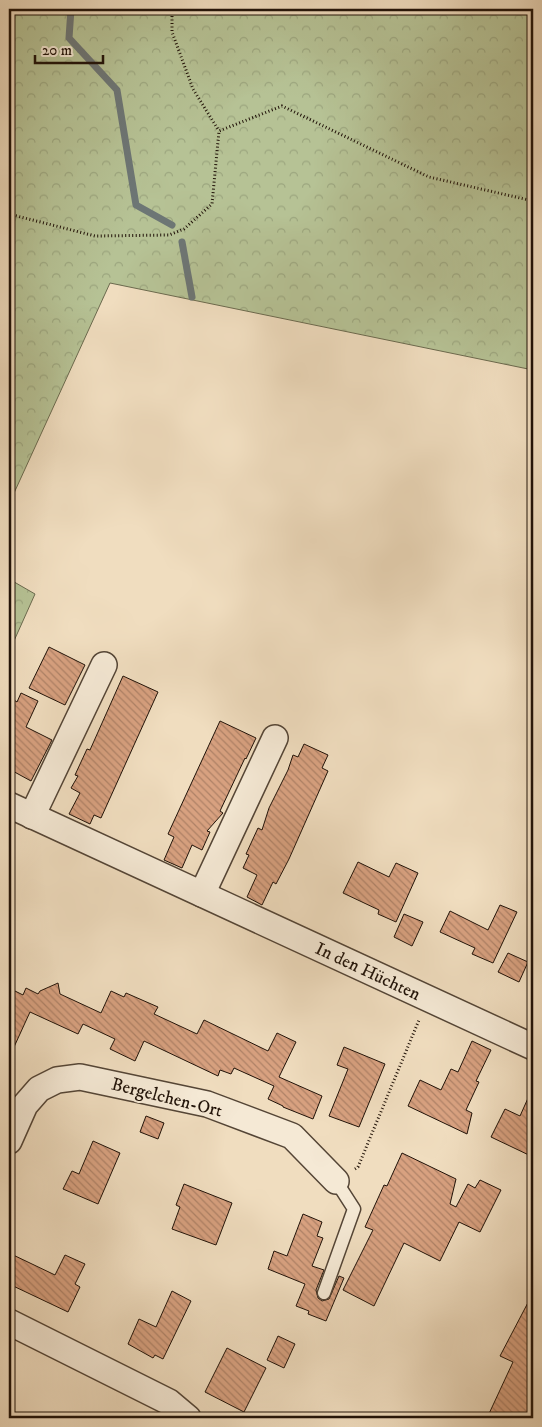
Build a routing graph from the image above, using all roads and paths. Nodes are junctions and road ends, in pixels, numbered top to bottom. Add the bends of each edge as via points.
1 (172, 9) edge
2 (219, 131) junction
3 (533, 200) edge
4 (9, 214) edge
5 (104, 665) dead end
6 (275, 738) dead end
7 (9, 805) edge
8 (32, 816) junction
9 (202, 894) junction
10 (428, 998) junction
11 (533, 1047) edge
12 (9, 1140) edge
13 (336, 1181) junction
14 (324, 1293) dead end
15 (9, 1322) edge
16 (188, 1418) edge

1 - 2 path via 172,32 193,89
2 - 3 path via 282,106 429,177
2 - 4 path via 212,204 184,229 169,235 94,236
5 - 8 street
6 - 9 street
7 - 8 street, In den Hüchten
8 - 9 street, In den Hüchten
9 - 10 street, In den Hüchten
10 - 11 street, In den Hüchten
10 - 13 path via 358,1167
12 - 13 street, Bergelchen-Ort via 25,1106 39,1089 57,1080 80,1077 207,1104 292,1136
13 - 14 lane via 354,1209
15 - 16 street via 169,1402

